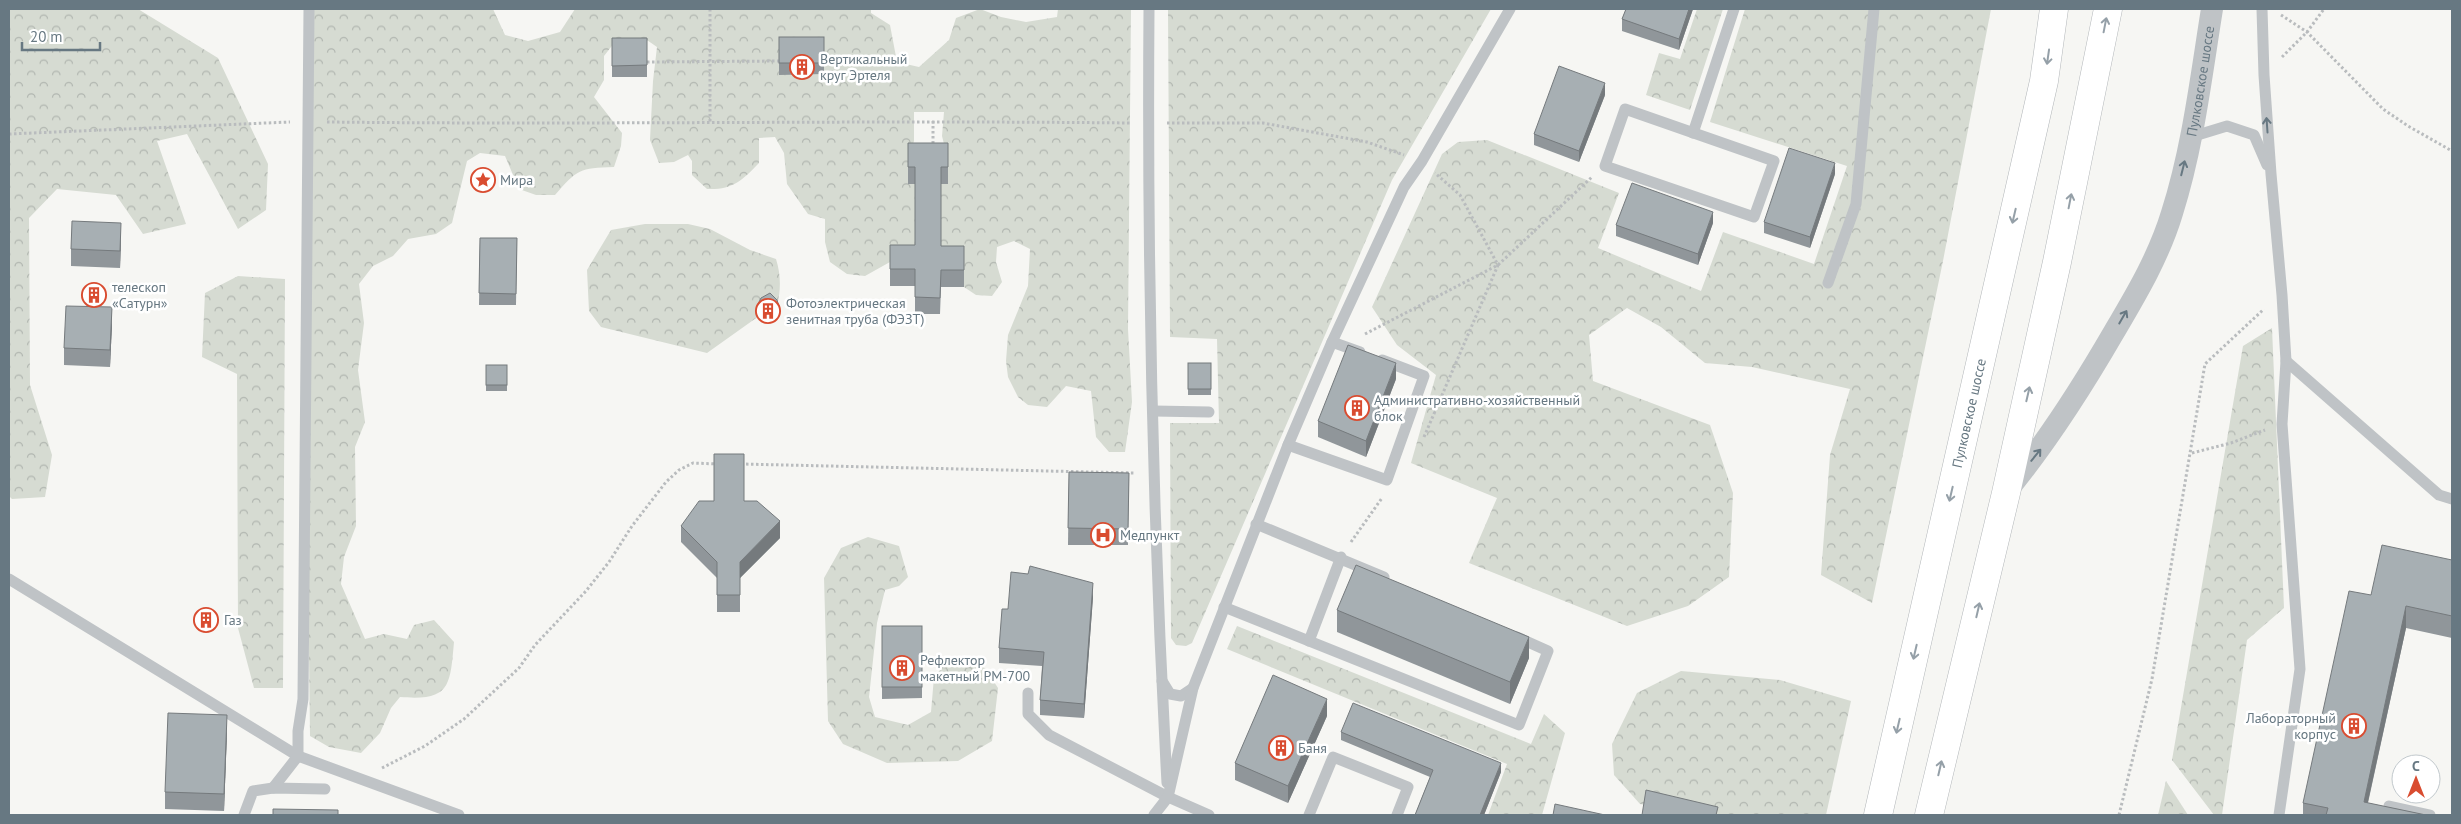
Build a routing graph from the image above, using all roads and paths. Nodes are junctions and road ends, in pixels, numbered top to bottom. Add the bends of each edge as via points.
1 (309, 9) edge
2 (710, 9) edge
3 (1149, 9) edge
4 (1510, 9) edge
5 (1734, 9) edge
6 (1874, 9) edge
7 (2054, 9) edge
8 (2108, 9) edge
9 (2212, 9) edge
10 (2262, 9) edge
11 (2324, 9) edge
12 (2279, 14) dead end
13 (2306, 32) junction
14 (779, 61) edge
15 (647, 62) edge
16 (710, 62) junction
17 (2264, 76) junction
18 (933, 121) junction
19 (308, 122) junction
20 (710, 122) junction
21 (1148, 123) junction
22 (1693, 133) junction
23 (9, 134) edge
24 (2191, 137) junction
25 (933, 147) edge
26 (2452, 151) edge
27 (1605, 166) junction
28 (2271, 174) junction
29 (1828, 283) dead end
30 (2282, 295) junction
31 (1337, 344) junction
32 (2286, 360) junction
33 (1154, 411) junction
34 (1209, 412) dead end
35 (2282, 424) junction
36 (1288, 445) junction
37 (2192, 452) junction
38 (722, 464) edge
39 (731, 464) edge
40 (1153, 474) junction
41 (2006, 493) junction
42 (2452, 499) edge
43 (1256, 524) junction
44 (1341, 557) junction
45 (9, 579) edge
46 (1395, 582) edge
47 (1224, 607) junction
48 (1503, 630) edge
49 (1309, 641) junction
50 (1162, 680) junction
51 (1193, 688) junction
52 (1028, 693) dead end
53 (298, 756) junction
54 (361, 779) junction
55 (273, 788) junction
56 (325, 789) dead end
57 (1168, 797) junction
58 (2389, 806) edge
59 (244, 815) edge
60 (459, 815) edge
61 (1154, 815) edge
62 (1209, 815) edge
63 (1309, 815) edge
64 (1396, 815) edge
65 (1878, 815) edge
66 (1929, 815) edge
67 (2119, 815) edge
68 (2279, 815) edge
69 (2430, 815) edge

1 - 19 lane
2 - 16 path
3 - 21 lane
4 - 31 lane via 1404,187
5 - 22 lane
6 - 29 lane via 1856,204
7 -> 65 highway, Пулковское шоссе via 2044,81
41 -> 8 highway, Пулковское шоссе
9 - 24 street, Пулковское шоссе
10 - 17 lane
11 - 13 path
12 - 13 path
13 - 17 path
13 - 26 path via 2383,109
14 - 16 path
15 - 16 path
16 - 20 path
28 -> 17 lane
18 - 20 path
18 - 21 path
18 - 25 path
19 - 20 path
19 - 23 path
19 - 53 lane via 303,699
21 - 33 lane
22 - 27 lane via 1624,109
22 - 27 lane via 1774,161 1754,217
24 - 28 lane via 2226,126 2254,135
41 -> 24 street, Пулковское шоссе via 2043,447 2076,397 2154,264 2172,213
27 - 31 path via 1498,265
28 - 30 lane
30 - 32 lane
30 - 37 path via 2252,318 2205,364
31 - 36 lane
31 - 36 lane via 1424,376 1387,480
32 - 35 lane
32 - 42 lane via 2439,495
33 - 34 lane
33 - 40 lane
35 - 37 path via 2231,444
35 - 68 lane via 2300,669
36 - 43 lane
37 - 67 path via 2152,679
38 - 54 path via 693,463 673,476 632,526 610,562 519,668 456,724 425,746
39 - 40 path
40 - 50 lane
66 -> 41 highway, Пулковское шоссе
43 - 44 lane
43 - 47 lane
44 - 46 lane
44 - 49 lane
45 - 53 lane
47 - 49 lane
47 - 51 lane
48 - 49 lane via 1548,651 1519,725
50 - 51 lane via 1170,694 1181,696
50 - 57 lane
51 - 57 lane
52 - 57 lane via 1028,714 1049,735
53 - 54 lane
53 - 55 lane
54 - 60 lane
55 - 56 lane
55 - 59 lane via 253,791
57 - 61 lane
57 - 62 lane
58 - 69 lane
63 - 64 lane via 1333,757 1408,787

